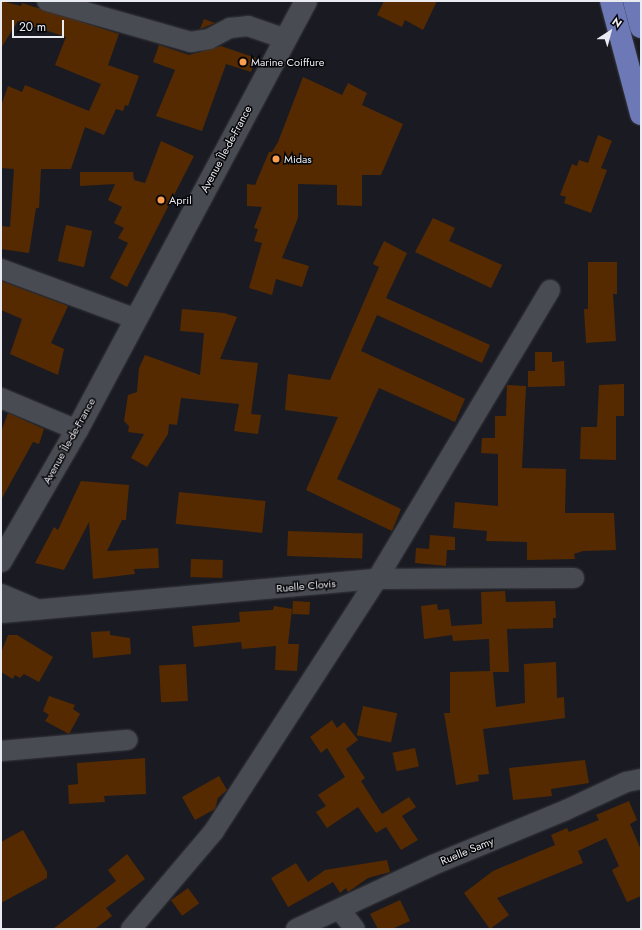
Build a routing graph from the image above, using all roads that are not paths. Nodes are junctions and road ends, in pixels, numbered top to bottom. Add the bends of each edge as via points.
1 (47, 1) edge
2 (306, 1) edge
3 (611, 1) edge
4 (634, 1) edge
5 (641, 27) edge
6 (285, 39) junction
7 (641, 114) edge
8 (1, 269) edge
9 (550, 290) dead end
10 (136, 319) junction
11 (1, 398) edge
12 (77, 430) junction
13 (1, 562) edge
14 (574, 578) dead end
15 (377, 579) junction
16 (1, 594) edge
17 (38, 610) junction
18 (1, 613) edge
19 (128, 740) dead end
20 (1, 751) edge
21 (641, 779) edge
22 (340, 910) junction
23 (131, 929) edge
24 (296, 929) edge
25 (355, 929) edge

1 - 6 street via 191,42 209,39 230,28 248,26
2 - 6 street, Avenue Île-de-France
3 - 7 highway
4 - 5 highway
6 - 10 street, Avenue Île-de-France
8 - 10 street
9 - 15 street
10 - 12 street, Avenue Île-de-France
11 - 12 street
12 - 13 street, Avenue Île-de-France
14 - 15 street, Ruelle Clovis
15 - 17 street, Ruelle Clovis
15 - 23 street via 214,831
16 - 17 street, Ruelle Clovis
17 - 18 street, Ruelle Clovis
19 - 20 street
21 - 22 street, Ruelle Samy via 626,782 566,810 433,865
22 - 24 street, Ruelle Samy
22 - 25 street

